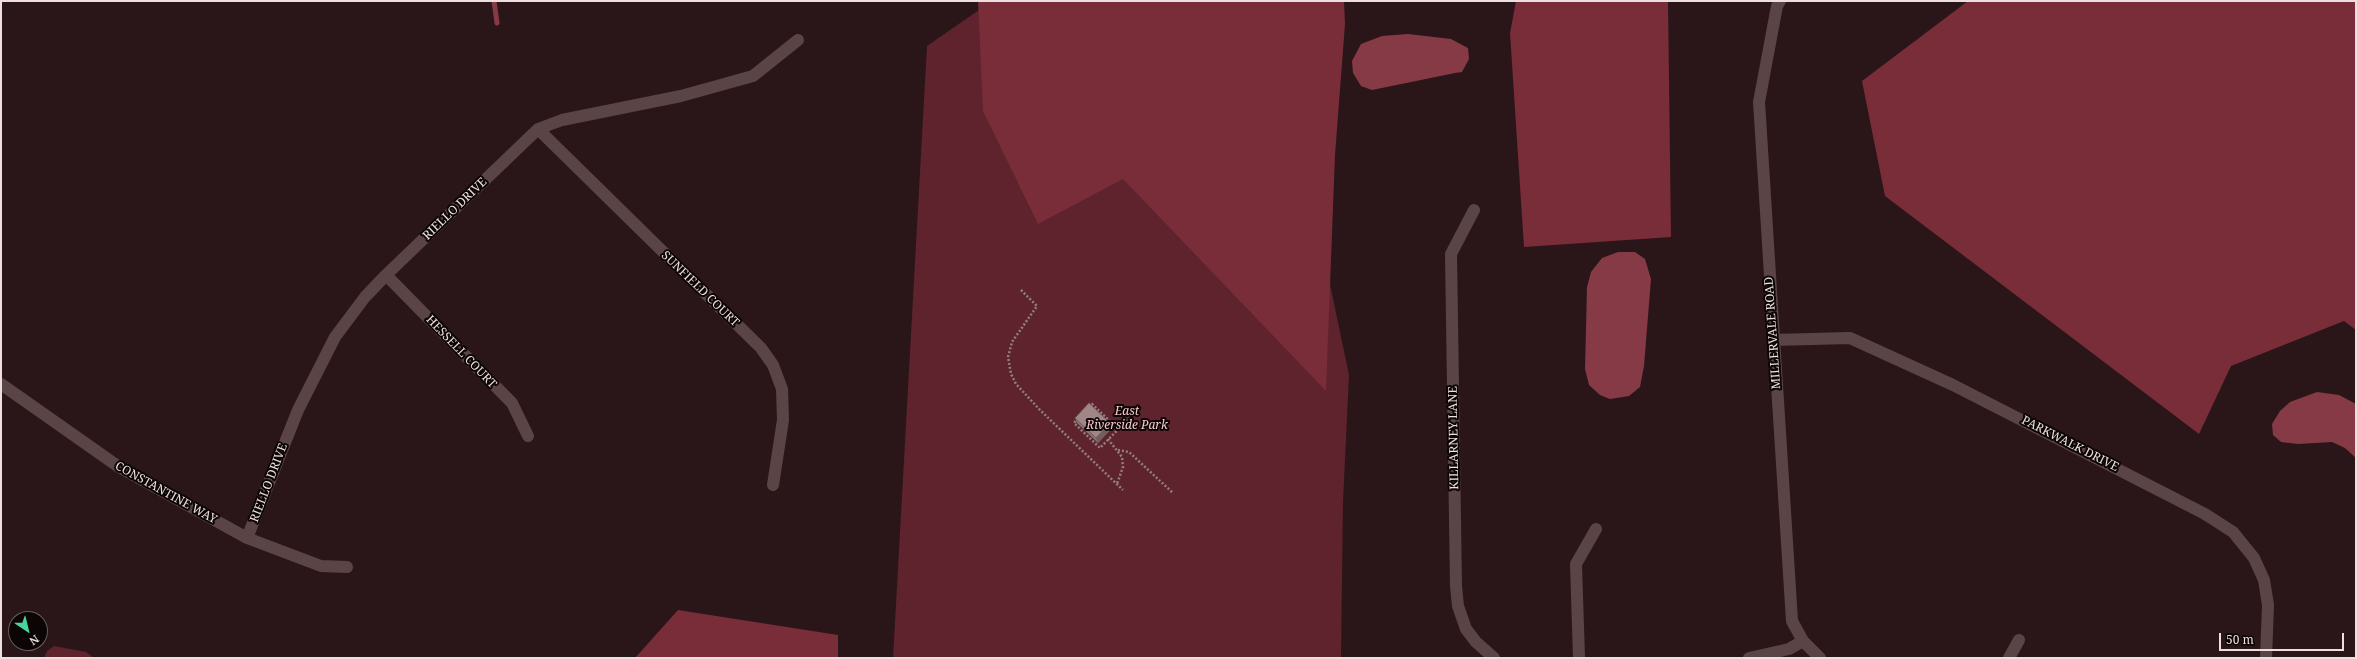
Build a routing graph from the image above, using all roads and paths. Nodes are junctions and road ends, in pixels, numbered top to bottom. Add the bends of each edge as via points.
1 (1780, 1) edge
2 (798, 40) dead end
3 (538, 129) junction
4 (1474, 210) dead end
5 (386, 275) junction
6 (1021, 290) dead end
7 (1773, 340) junction
8 (1, 384) edge
9 (1140, 407) dead end
10 (1088, 408) edge
11 (1083, 413) edge
12 (1118, 429) junction
13 (528, 436) dead end
14 (1108, 439) junction
15 (1118, 450) junction
16 (1117, 484) junction
17 (773, 485) dead end
18 (1123, 490) dead end
19 (1173, 493) dead end
20 (1596, 529) dead end
21 (248, 538) junction
22 (347, 567) dead end
23 (2019, 640) dead end
24 (1803, 641) junction
25 (1494, 658) edge
26 (1579, 658) edge
27 (1749, 658) edge
28 (1820, 658) edge
29 (2009, 658) edge
30 (2266, 658) edge

1 - 7 street, MILLERVALE ROAD via 1758,102
2 - 3 street, RIELLO DRIVE via 753,76 682,96 562,120
3 - 5 street, RIELLO DRIVE
3 - 17 street, SUNFIELD COURT via 761,348 773,365 782,389 784,420
4 - 25 street, KILLARNEY LANE via 1451,254 1456,586 1458,606 1466,629
5 - 13 street, HESSELL COURT via 512,403
5 - 21 street, RIELLO DRIVE via 365,297 335,337 298,410
6 - 16 path via 1037,306 1012,342 1008,357 1011,374 1016,384 1040,410
7 - 24 street, MILLERVALE ROAD via 1792,621
7 - 30 street, PARKWALK DRIVE via 1850,338 1953,385 2205,514 2232,532 2254,558 2268,605
8 - 21 street, CONSTANTINE WAY via 118,467
9 - 12 path
10 - 12 path via 1092,404
11 - 14 path via 1074,422 1100,448
12 - 14 path
14 - 15 path
15 - 16 path via 1123,468
15 - 19 path via 1129,452
16 - 18 path
20 - 26 street via 1576,564
21 - 22 street, CONSTANTINE WAY via 321,566
23 - 29 street
24 - 27 street via 1789,650
24 - 28 street, MILLERVALE ROAD

